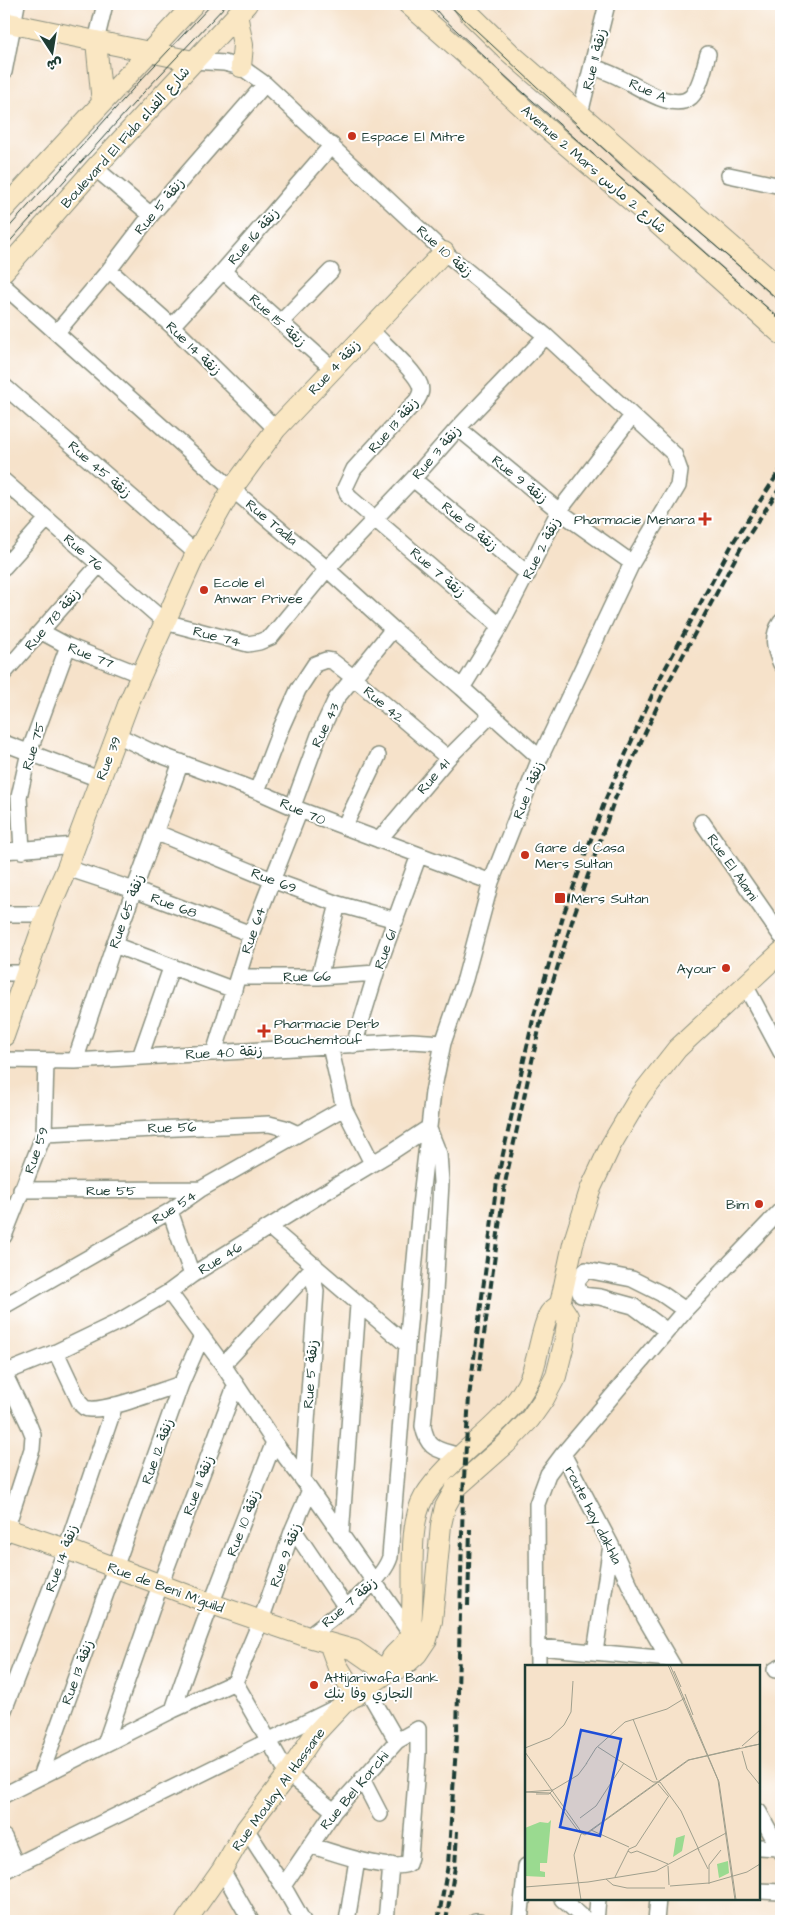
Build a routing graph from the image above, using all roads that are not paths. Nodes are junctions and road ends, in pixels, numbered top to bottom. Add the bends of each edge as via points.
1 (17, 4) edge
2 (105, 4) edge
3 (194, 4) edge
4 (408, 4) edge
5 (463, 4) edge
6 (607, 4) edge
7 (242, 9) edge
8 (9, 23) edge
9 (96, 41) junction
10 (149, 52) junction
11 (708, 54) dead end
12 (193, 61) junction
13 (592, 66) junction
14 (241, 67) junction
15 (4, 72) edge
16 (265, 84) junction
17 (102, 103) junction
18 (580, 114) junction
19 (332, 145) junction
20 (95, 168) junction
21 (729, 175) dead end
22 (781, 186) edge
23 (4, 210) edge
24 (151, 215) junction
25 (444, 252) junction
26 (108, 270) junction
27 (4, 271) edge
28 (223, 271) junction
29 (330, 271) dead end
30 (4, 286) edge
31 (781, 289) edge
32 (282, 322) junction
33 (172, 326) junction
34 (370, 330) junction
35 (57, 332) junction
36 (781, 334) edge
37 (546, 336) junction
38 (333, 369) junction
39 (4, 388) edge
40 (632, 416) junction
41 (458, 428) junction
42 (276, 429) junction
43 (680, 472) joint
44 (413, 479) junction
45 (4, 481) edge
46 (232, 489) junction
47 (559, 511) junction
48 (376, 518) junction
49 (47, 519) junction
50 (196, 553) junction
51 (5, 562) edge
52 (632, 563) junction
53 (99, 565) junction
54 (327, 569) junction
55 (528, 574) junction
56 (165, 622) junction
57 (781, 622) edge
58 (500, 626) junction
59 (392, 629) junction
60 (42, 632) junction
61 (68, 646) junction
62 (781, 664) edge
63 (4, 673) edge
64 (141, 675) junction
65 (354, 678) junction
66 (462, 688) junction
67 (491, 715) junction
68 (117, 735) junction
69 (4, 743) edge
70 (29, 752) junction
71 (378, 756) dead end
72 (448, 758) junction
73 (540, 758) junction
74 (181, 762) junction
75 (99, 779) junction
76 (257, 791) junction
77 (11, 797) edge
78 (297, 808) junction
79 (702, 822) dead end
80 (344, 827) junction
81 (155, 832) junction
82 (378, 840) junction
83 (74, 845) junction
84 (4, 851) edge
85 (22, 851) junction
86 (420, 855) junction
87 (67, 868) junction
88 (272, 880) junction
89 (492, 882) junction
90 (134, 890) junction
91 (338, 904) junction
92 (4, 914) edge
93 (47, 914) junction
94 (396, 920) junction
95 (251, 934) junction
96 (781, 936) edge
97 (114, 945) junction
98 (781, 952) edge
99 (171, 968) junction
100 (4, 973) edge
101 (26, 973) junction
102 (376, 973) junction
103 (319, 977) junction
104 (236, 984) junction
105 (745, 985) junction
106 (4, 1036) edge
107 (443, 1043) junction
108 (354, 1045) junction
109 (330, 1046) junction
110 (781, 1052) edge
111 (214, 1053) junction
112 (140, 1057) junction
113 (4, 1060) edge
114 (46, 1061) junction
115 (75, 1061) junction
116 (344, 1108) junction
117 (428, 1128) junction
118 (44, 1134) junction
119 (298, 1134) junction
120 (372, 1163) junction
121 (201, 1189) junction
122 (21, 1190) junction
123 (781, 1210) edge
124 (170, 1211) junction
125 (269, 1227) junction
126 (4, 1236) edge
127 (313, 1267) junction
128 (192, 1275) junction
129 (571, 1281) junction
130 (169, 1292) junction
131 (560, 1304) junction
132 (358, 1305) junction
133 (4, 1306) edge
134 (685, 1310) junction
135 (667, 1330) junction
136 (202, 1336) junction
137 (406, 1345) junction
138 (56, 1352) junction
139 (223, 1365) junction
140 (4, 1373) edge
141 (181, 1384) junction
142 (236, 1384) junction
143 (114, 1405) junction
144 (274, 1442) junction
145 (563, 1454) junction
146 (459, 1456) junction
147 (306, 1485) junction
148 (293, 1529) junction
149 (5, 1531) edge
150 (341, 1536) junction
151 (611, 1545) junction
152 (66, 1549) junction
153 (388, 1563) joint
154 (114, 1568) junction
155 (375, 1583) junction
156 (160, 1585) junction
157 (212, 1604) junction
158 (345, 1606) junction
159 (261, 1620) junction
160 (410, 1633) junction
161 (308, 1637) junction
162 (329, 1643) junction
163 (539, 1647) junction
164 (595, 1652) junction
165 (616, 1660) edge
166 (670, 1664) edge
167 (538, 1665) edge
168 (387, 1673) junction
169 (235, 1682) junction
170 (355, 1696) junction
171 (4, 1710) edge
172 (172, 1710) junction
173 (270, 1741) junction
174 (397, 1741) junction
175 (105, 1744) junction
176 (288, 1774) junction
177 (40, 1777) junction
178 (362, 1778) junction
179 (4, 1795) edge
180 (334, 1811) junction
181 (380, 1814) dead end
182 (760, 1814) edge
183 (246, 1829) junction
184 (4, 1837) edge
185 (310, 1845) junction
186 (760, 1847) edge
187 (780, 1850) edge
188 (357, 1860) junction
189 (391, 1865) junction
190 (10, 1868) edge
191 (222, 1870) junction
192 (525, 1875) edge
193 (283, 1886) junction
194 (760, 1891) edge
195 (781, 1892) edge
196 (598, 1900) edge
197 (658, 1900) edge
198 (567, 1909) edge
199 (191, 1918) edge
200 (251, 1921) edge
201 (303, 1921) edge
202 (347, 1921) edge
203 (386, 1921) edge
204 (476, 1921) edge
205 (480, 1921) edge
206 (520, 1921) edge
207 (587, 1921) edge
208 (596, 1921) edge
209 (656, 1921) edge

1 - 8 street
2 - 9 street
3 - 10 street
4 - 36 street, Avenue 2 Mars شارع 2 مارس
5 - 18 street via 510,53
6 - 13 street, Rue 11 زنقة
7 - 12 street, Boulevard El Fida شارع الفداء
7 - 14 street
8 - 9 street
8 - 15 street
9 - 10 street
9 - 17 street
10 - 12 street
10 - 17 street
11 - 13 street, Rue A via 697,88 690,98 678,101 667,101
12 - 14 street, Rue 10 زنقة
12 - 20 street, Boulevard El Fida شارع الفداء
13 - 18 street, Rue 11 زنقة
14 - 16 street, Rue 10 زنقة
16 - 19 street, Rue 10 زنقة
16 - 24 street, Rue 5 زنقة
17 - 23 street
18 - 31 street
19 - 25 street, Rue 10 زنقة
19 - 28 street, Rue 16 زنقة
20 - 24 street
20 - 27 street, Boulevard El Fida شارع الفداء
21 - 22 street
24 - 26 street, Rue 5 زنقة
25 - 34 street, Rue 4 زنقة
25 - 37 street, Rue 10 زنقة
26 - 33 street, Rue 14 زنقة
26 - 35 street, Rue 5 زنقة
28 - 32 street, Rue 15 زنقة
28 - 33 street, Rue 16 زنقة
29 - 32 street
30 - 35 street, Rue Tadla
32 - 38 street, Rue 15 زنقة
33 - 42 street, Rue 14 زنقة
34 - 38 street, Rue 4 زنقة
34 - 48 street, Rue 13 زنقة via 412,373 421,392 347,480 345,488 349,497
35 - 46 street, Rue Tadla
37 - 40 street, Rue 10 زنقة
37 - 41 street, Rue 3 زنقة
38 - 42 street, Rue 4 زنقة
39 - 50 street, Rue 45 زنقة
40 - 43 street, Rue 10 زنقة via 674,454
40 - 47 street, Rue 2 زنقة
41 - 44 street, Rue 3 زنقة
41 - 47 street, Rue 9 زنقة
42 - 46 street, Rue 4 زنقة
43 - 52 street, Rue 1 زنقة via 678,486
44 - 48 street, Rue 3 زنقة
44 - 55 street, Rue 8 زنقة
45 - 49 street, Rue 76
46 - 50 street, Rue 39
46 - 54 street, Rue Tadla
47 - 52 street, Rue 9 زنقة
47 - 55 street, Rue 2 زنقة
48 - 54 street, Rue 3 زنقة
48 - 58 street, Rue 7 زنقة
49 - 51 street
49 - 53 street, Rue 76
50 - 56 street, Rue 39
52 - 73 street, Rue 1 زنقة
53 - 56 street, Rue 76
53 - 60 street, Rue 78 زنقة
54 - 56 street, Rue 74 via 271,637 258,642 248,644
54 - 59 street, Rue Tadla
55 - 58 street, Rue 2 زنقة
56 - 64 street, Rue 39
57 - 62 street via 774,638
58 - 66 street, Rue 2 زنقة
59 - 65 street, Rue 43
59 - 66 street, Rue Tadla
60 - 61 street, Rue 77
60 - 63 street, Rue 78 زنقة
61 - 64 street, Rue 77
61 - 70 street, Rue 75
64 - 68 street, Rue 39
65 - 72 street, Rue 42
65 - 76 street, Rue 42 via 332,661 315,664 295,697
65 - 78 street, Rue 43 via 336,699 327,716
66 - 67 street, Rue Tadla
67 - 72 street, Rue 41
67 - 73 street, Rue Tadla
68 - 74 street, Rue 70
68 - 75 street, Rue 39
69 - 70 street
70 - 75 street
70 - 77 street, Rue 75
71 - 80 street
72 - 82 street, Rue 41
73 - 89 street, Rue 1 زنقة
74 - 76 street, Rue 70
74 - 81 street, Rue 65 زنقة
75 - 83 street, Rue 39
76 - 78 street, Rue 70
77 - 85 street, Rue 75
78 - 80 street, Rue 70
78 - 88 street, Rue 64
79 - 96 street, Rue El Alami
80 - 82 street, Rue 70
81 - 88 street, Rue 69
81 - 90 street, Rue 65 زنقة
82 - 86 street, Rue 70
83 - 85 street
83 - 87 street, Rue 39
84 - 85 street
86 - 89 street, Rue 70
86 - 94 street, Rue 61
87 - 90 street, Rue 68
87 - 93 street, Rue 39
88 - 91 street, Rue 69
88 - 95 street, Rue 64
89 - 107 street, Rue 1 زنقة
90 - 95 street, Rue 68
90 - 97 street, Rue 65 زنقة
91 - 94 street, Rue 69
91 - 103 street
92 - 93 street
93 - 101 street, Rue 39
94 - 102 street, Rue 61
95 - 104 street, Rue 64
97 - 99 street, Rue 66
97 - 115 street, Rue 65 زنقة
98 - 105 street
99 - 104 street, Rue 66
99 - 112 street
100 - 101 street
101 - 106 street, Rue 39
102 - 103 street, Rue 66
102 - 108 street, Rue 61
103 - 104 street, Rue 66
104 - 111 street, Rue 64
105 - 110 street
105 - 129 street via 677,1049 640,1096 611,1144 578,1224
107 - 108 street, Rue 40 زنقة via 412,1041
107 - 117 street, Rue 1 زنقة
108 - 109 street, Rue 40 زنقة
109 - 111 street, Rue 40 زنقة
109 - 116 street
111 - 112 street, Rue 40 زنقة
112 - 115 street, Rue 40 زنقة
113 - 114 street, Rue 40 زنقة
114 - 115 street, Rue 40 زنقة
114 - 118 street, Rue 59
116 - 119 street, Rue 54
116 - 120 street
117 - 120 street, Rue 46
117 - 137 street, Rue 1 زنقة
117 - 146 street via 439,1154 441,1182 434,1311 423,1426 426,1438 434,1448
118 - 119 street, Rue 56 via 269,1124
118 - 122 street, Rue 59
119 - 121 street, Rue 54
120 - 125 street, Rue 46
121 - 122 street, Rue 55
121 - 124 street, Rue 54
122 - 126 street, Rue 59
123 - 134 street, route hay dakhla
124 - 128 street
124 - 133 street, Rue 54
125 - 127 street
125 - 128 street, Rue 46
127 - 132 street
127 - 139 street
127 - 147 street, Rue 5 زنقة via 316,1291
128 - 130 street, Rue 46
129 - 131 street
129 - 134 street via 586,1270 632,1278
129 - 135 street via 581,1295 633,1306
130 - 136 street
130 - 138 street, Rue 46 via 118,1322
131 - 146 street via 550,1312 526,1386 512,1406
131 - 168 street via 568,1316 556,1376 530,1419 455,1490 448,1501 441,1525 432,1621 427,1639 403,1667
132 - 137 street
132 - 150 street
134 - 135 street, route hay dakhla
135 - 145 street, route hay dakhla
136 - 139 street
136 - 141 street, Rue 12 زنقة
137 - 153 street, Rue 1 زنقة
138 - 140 street, Rue 46
138 - 143 street via 80,1403 86,1408 96,1409
139 - 142 street
140 - 149 street via 33,1434 32,1449
141 - 143 street
141 - 154 street, Rue 12 زنقة
142 - 144 street
142 - 156 street, Rue 11 زنقة
143 - 152 street, Rue 14 زنقة
144 - 147 street
144 - 157 street, Rue 10 زنقة
145 - 151 street, route hay dakhla
145 - 163 street via 548,1474 537,1504
146 - 160 street via 445,1468 418,1509
147 - 148 street, Rue 9 زنقة
147 - 150 street
148 - 158 street
148 - 159 street, Rue 9 زنقة
149 - 152 street, Rue de Beni M'guild
150 - 155 street
151 - 164 street
151 - 166 street, route hay dakhla
152 - 154 street, Rue de Beni M'guild
152 - 171 street, Rue 14 زنقة
153 - 155 street, Rue 7 زنقة
154 - 156 street, Rue de Beni M'guild
154 - 177 street, Rue 13 زنقة
155 - 158 street, Rue 7 زنقة
155 - 160 street
156 - 157 street, Rue de Beni M'guild
156 - 175 street
157 - 159 street, Rue de Beni M'guild
157 - 172 street
158 - 161 street, Rue 7 زنقة
159 - 161 street, Rue de Beni M'guild
159 - 169 street
160 - 168 street via 402,1648 391,1657
161 - 162 street, Rue de Beni M'guild
162 - 168 street, Rue de Beni M'guild via 354,1650
162 - 170 street via 337,1665
163 - 164 street
163 - 167 street
164 - 165 street
165 - 166 street
168 - 170 street, Rue Moulay Al Hassane
169 - 172 street
169 - 173 street
170 - 173 street
170 - 174 street
170 - 176 street, Rue Moulay Al Hassane via 314,1736
172 - 175 street
173 - 176 street
173 - 190 street
174 - 178 street, Rue Bel Korchi
174 - 189 street, Rue Bel Korchi via 418,1729 410,1858 408,1864
175 - 177 street
176 - 180 street
176 - 183 street, Rue Moulay Al Hassane
177 - 179 street
178 - 180 street, Rue Bel Korchi
178 - 181 street
180 - 185 street, Rue Bel Korchi
182 - 187 street
183 - 191 street, Rue Moulay Al Hassane
183 - 193 street
184 - 190 street
185 - 188 street
185 - 193 street, Rue Bel Korchi
186 - 187 street
188 - 189 street
188 - 202 street
189 - 203 street
191 - 199 street, Rue Moulay Al Hassane
191 - 200 street
192 - 206 street
193 - 201 street
194 - 195 street
196 - 208 street
197 - 209 street
198 - 207 street
204 - 205 street

